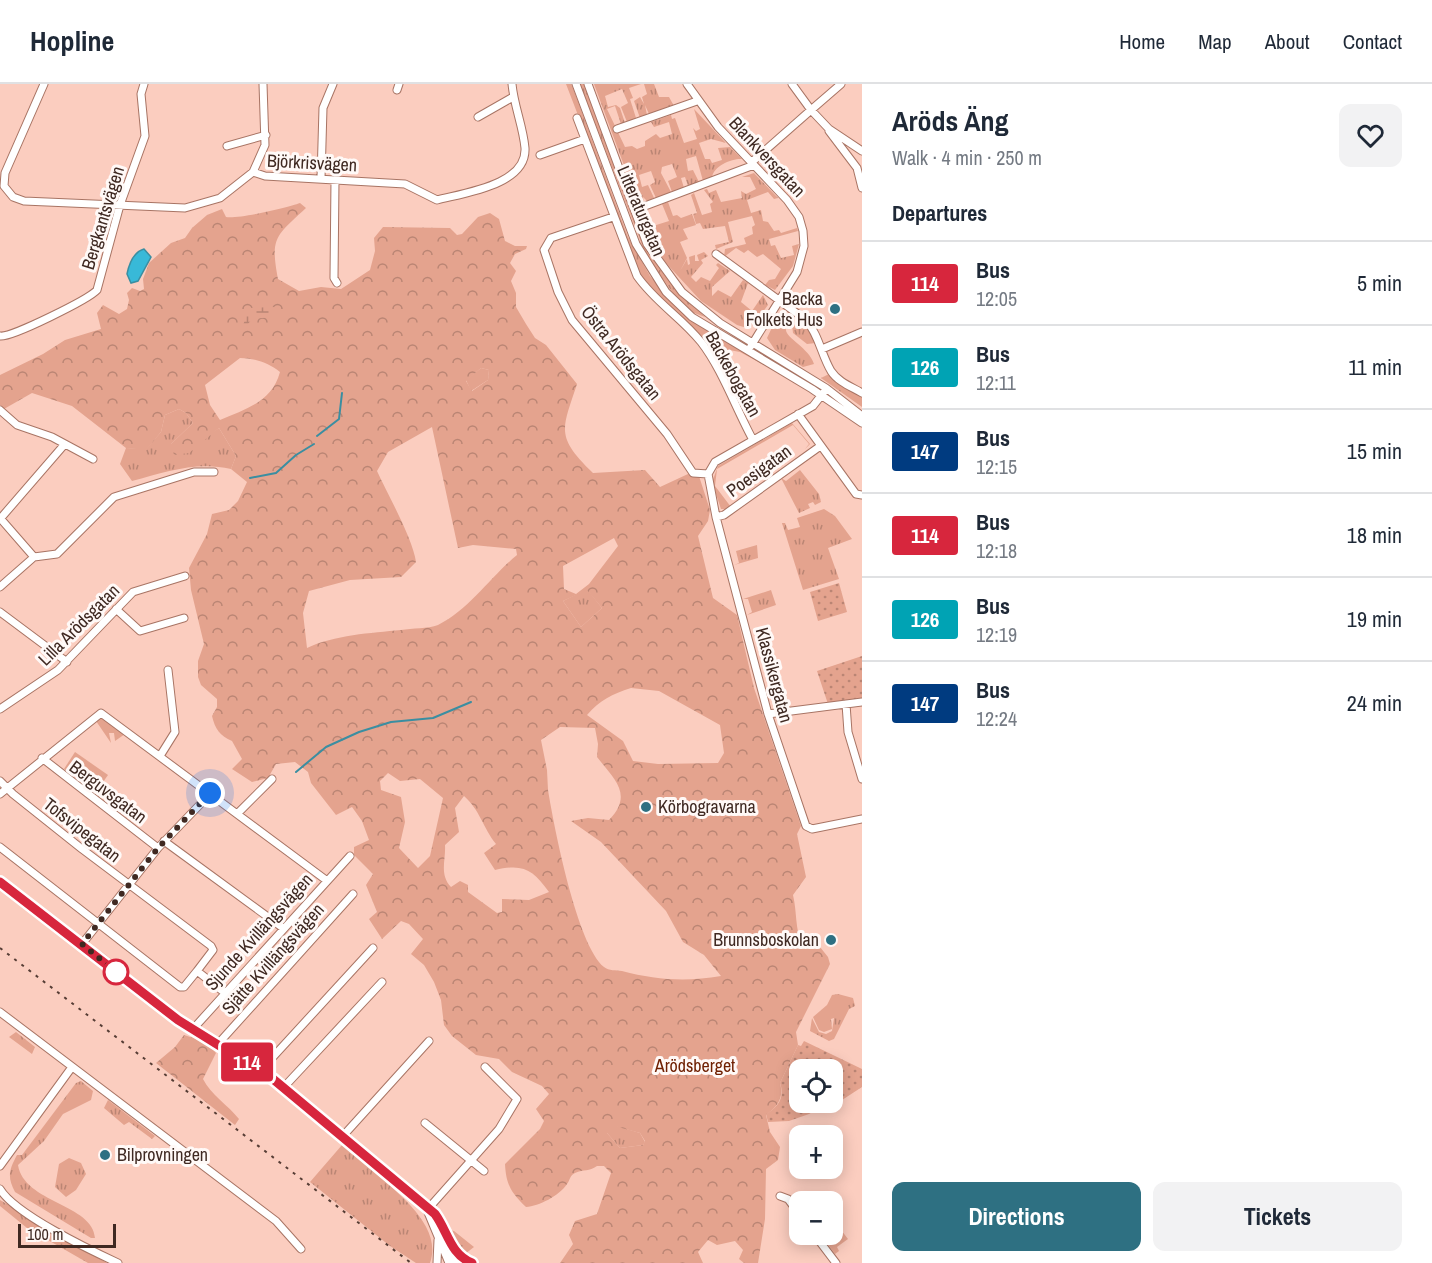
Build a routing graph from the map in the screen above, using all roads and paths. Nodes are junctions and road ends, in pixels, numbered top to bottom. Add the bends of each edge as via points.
1 (45, 84) edge
2 (144, 84) edge
3 (263, 84) edge
4 (333, 84) edge
5 (512, 84) edge
6 (576, 84) edge
7 (588, 84) edge
8 (687, 84) edge
9 (792, 84) edge
10 (841, 84) edge
11 (513, 98) junction
12 (697, 101) junction
13 (811, 110) junction
14 (478, 117) dead end
15 (577, 118) dead end
16 (617, 129) dead end
17 (829, 129) junction
18 (266, 135) junction
19 (585, 139) junction
20 (227, 146) dead end
21 (862, 151) edge
22 (540, 155) dead end
23 (753, 164) junction
24 (253, 172) junction
25 (321, 178) junction
26 (335, 180) junction
27 (862, 189) edge
28 (121, 205) junction
29 (645, 206) dead end
30 (613, 217) junction
31 (716, 254) dead end
32 (337, 282) dead end
33 (780, 301) junction
34 (862, 332) edge
35 (0, 336) edge
36 (753, 343) junction
37 (822, 349) junction
38 (748, 351) junction
39 (826, 388) junction
40 (862, 393) edge
41 (821, 396) junction
42 (0, 410) edge
43 (798, 414) junction
44 (862, 416) edge
45 (862, 423) edge
46 (753, 440) junction
47 (64, 445) junction
48 (819, 447) junction
49 (93, 459) dead end
50 (214, 472) dead end
51 (708, 474) junction
52 (862, 495) edge
53 (717, 517) junction
54 (0, 519) edge
55 (34, 556) junction
56 (185, 576) dead end
57 (0, 587) edge
58 (116, 609) junction
59 (0, 612) edge
60 (184, 618) dead end
61 (67, 662) junction
62 (168, 670) dead end
63 (862, 702) edge
64 (846, 704) junction
65 (0, 709) edge
66 (768, 714) junction
67 (160, 756) junction
68 (42, 758) junction
69 (273, 779) dead end
70 (862, 779) edge
71 (0, 781) edge
72 (6, 787) junction
73 (210, 793) junction
74 (0, 794) edge
75 (238, 813) junction
76 (862, 819) edge
77 (164, 841) junction
78 (0, 847) edge
79 (158, 848) junction
80 (350, 856) dead end
81 (326, 880) junction
82 (0, 882) edge
83 (129, 885) junction
84 (353, 894) dead end
85 (99, 924) junction
86 (283, 928) junction
87 (82, 944) junction
88 (373, 948) dead end
89 (197, 971) junction
90 (382, 982) dead end
91 (225, 993) junction
92 (0, 1012) edge
93 (193, 1029) junction
94 (429, 1041) dead end
95 (217, 1045) junction
96 (72, 1067) junction
97 (485, 1067) dead end
98 (261, 1071) junction
99 (284, 1087) junction
100 (424, 1124) dead end
101 (342, 1137) junction
102 (471, 1161) junction
103 (0, 1166) edge
104 (484, 1171) dead end
105 (0, 1189) edge
106 (780, 1196) dead end
107 (789, 1201) edge
108 (427, 1210) junction
109 (437, 1232) junction
110 (822, 1245) edge
111 (301, 1249) dead end
112 (453, 1251) junction
113 (118, 1263) edge
114 (436, 1263) edge
115 (449, 1263) edge
116 (455, 1263) edge
117 (472, 1263) edge
118 (836, 1263) edge

1 - 28 street, Björkrisvägen via 5,173 6,190 18,200
2 - 28 street, Bergkantsvägen via 141,94 145,136
3 - 18 street
4 - 25 street via 323,108
5 - 11 street, Björkrisvägen
6 - 38 street, Litteraturgatan via 636,244 654,277 686,312
7 - 36 street, Litteraturgatan via 648,244 663,269 701,309
8 - 12 street, Blankversgatan
9 - 13 street
10 - 13 street
11 - 14 street
11 - 26 street, Björkrisvägen via 525,155 515,174 501,181 437,200 405,184
12 - 16 street
12 - 23 street, Blankversgatan
13 - 17 street
13 - 23 street
15 - 19 street, Backebogatan
17 - 21 street
17 - 27 street via 856,168
18 - 20 street
18 - 24 street via 264,150
19 - 22 street
19 - 30 street, Backebogatan
23 - 29 street
23 - 33 street, Blankversgatan via 795,210 804,234 801,262
24 - 25 street, Björkrisvägen
24 - 28 street, Björkrisvägen via 226,195 196,206
25 - 26 street, Björkrisvägen
26 - 32 street
28 - 35 street, Bergkantsvägen via 96,291 15,335
30 - 46 street, Backebogatan via 637,276 650,296 705,347
30 - 51 street, Östra Arödsgatan via 551,238 544,250 558,292 573,320 667,434 693,473
31 - 33 street
33 - 36 street, Blankversgatan
33 - 37 street via 812,327
34 - 37 street
36 - 38 street, Blankversgatan
36 - 39 street, Litteraturgatan
37 - 40 street via 835,376
38 - 41 street, Litteraturgatan
39 - 41 street
39 - 44 street, Litteraturgatan
41 - 43 street
41 - 45 street, Litteraturgatan
42 - 47 street via 17,425
43 - 46 street
43 - 48 street
46 - 51 street via 715,462
47 - 49 street
47 - 54 street
48 - 52 street via 856,494
48 - 53 street, Poesigatan
50 - 55 street via 194,472 114,497 57,554
51 - 53 street, Klassikergatan
53 - 66 street, Klassikergatan
54 - 55 street
55 - 57 street
56 - 58 street, Lilla Arödsgatan via 143,587
58 - 60 street via 140,631
58 - 61 street, Lilla Arödsgatan
59 - 61 street
61 - 65 street, Lilla Arödsgatan
62 - 67 street via 176,732
63 - 64 street
64 - 66 street
64 - 70 street via 848,732
66 - 76 street, Klassikergatan via 808,829
67 - 68 street via 101,713
67 - 73 street
68 - 72 street
68 - 79 street, Berguvsgatan
69 - 75 street
71 - 72 street, Tofsvipegatan
72 - 74 street
72 - 83 street, Tofsvipegatan
73 - 75 street
73 - 77 street
75 - 81 street
77 - 79 street
77 - 86 street
78 - 85 street
79 - 83 street
80 - 81 street, Sjunde Kvillängsvägen
81 - 86 street, Sjunde Kvillängsvägen
82 - 87 street
83 - 85 street
83 - 89 street, Tofsvipegatan via 212,948
84 - 95 street, Sjätte Kvillängsvägen
85 - 87 street
85 - 89 street via 180,987
86 - 91 street, Sjunde Kvillängsvägen
87 - 93 street
88 - 98 street
89 - 91 street
90 - 99 street
91 - 93 street, Sjunde Kvillängsvägen
92 - 96 street
93 - 95 street
94 - 101 street
95 - 98 street
96 - 103 street
96 - 111 street via 276,1221
97 - 102 street via 517,1099 507,1118
98 - 99 street
99 - 101 street
100 - 102 street
101 - 108 street
102 - 104 street
102 - 108 street
105 - 113 street via 34,1217
106 - 107 street
108 - 109 street
108 - 112 street via 435,1214
109 - 114 street
109 - 115 street
110 - 118 street
112 - 116 street
112 - 117 street

